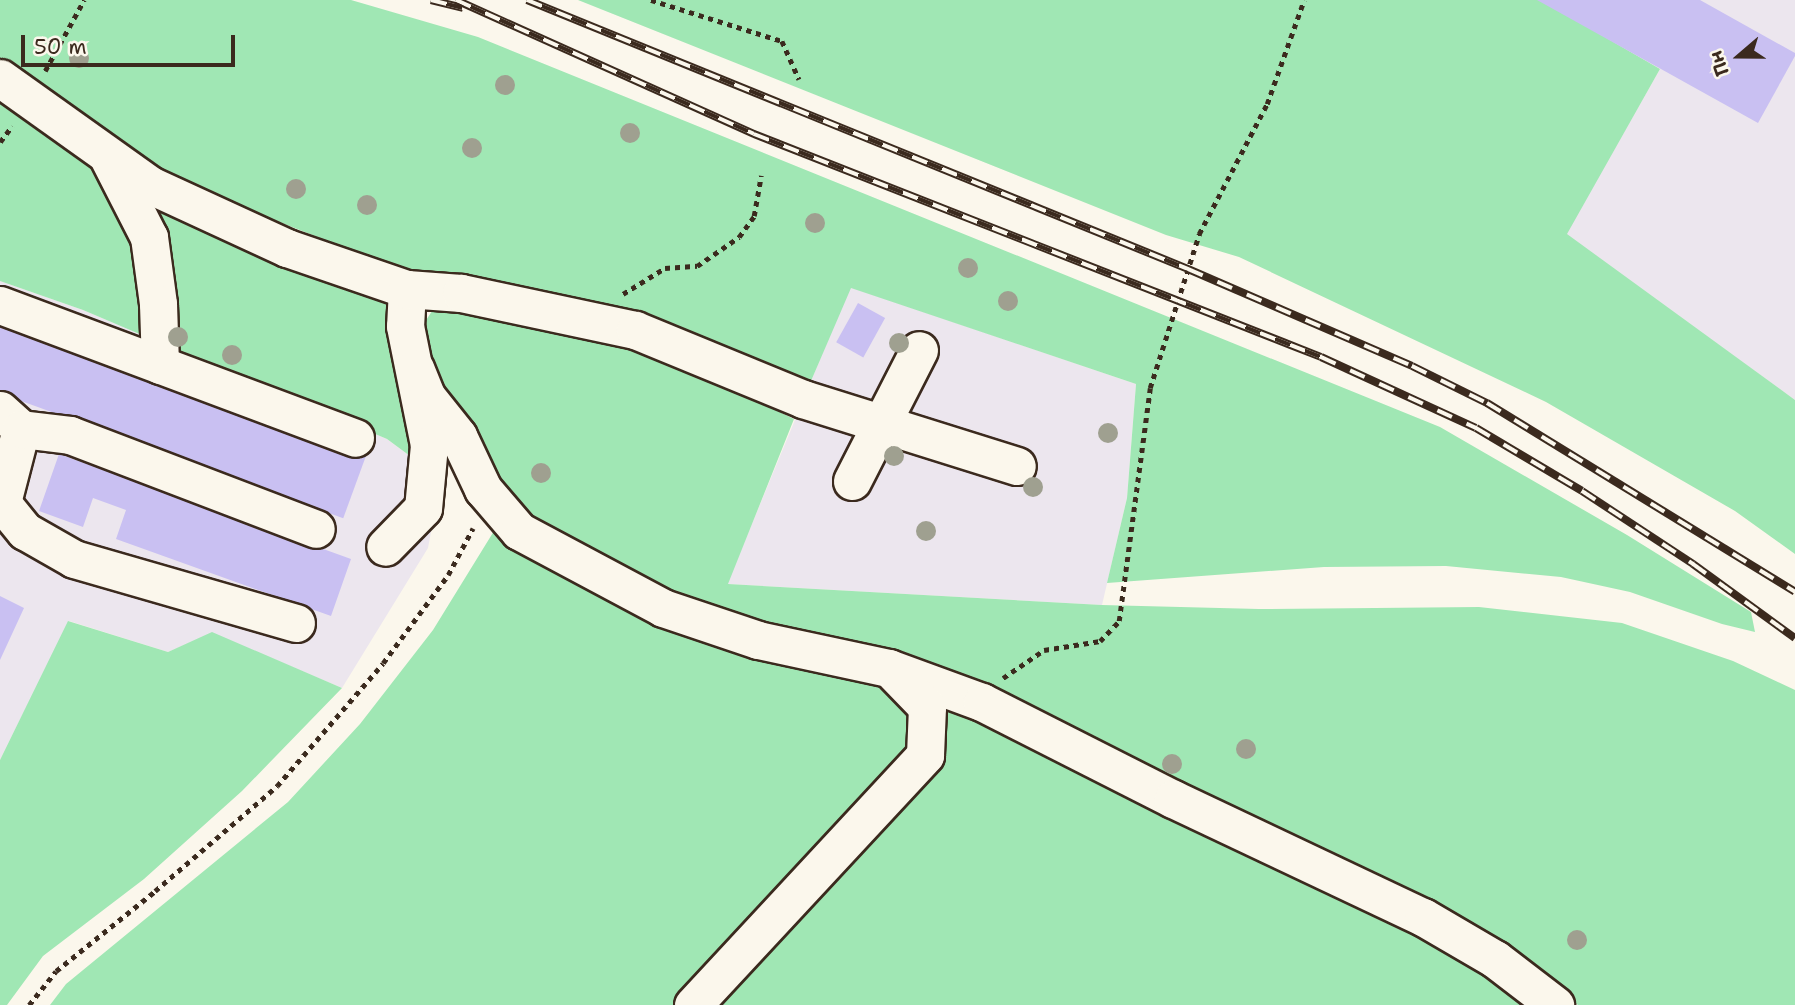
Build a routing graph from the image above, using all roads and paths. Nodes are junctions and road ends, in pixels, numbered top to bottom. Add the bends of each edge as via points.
1 (651, 0) edge
2 (1304, 0) edge
3 (0, 78) edge
4 (799, 79) dead end
5 (107, 155) junction
6 (761, 176) dead end
7 (407, 289) junction
8 (0, 305) edge
9 (594, 322) junction
10 (919, 350) dead end
11 (160, 365) junction
12 (415, 368) junction
13 (10, 420) edge
14 (880, 422) junction
15 (355, 438) dead end
16 (1017, 466) dead end
17 (852, 481) dead end
18 (483, 489) junction
19 (1, 507) edge
20 (316, 529) dead end
21 (385, 547) dead end
22 (296, 623) dead end
23 (889, 668) junction
24 (982, 702) junction
25 (29, 1005) edge
26 (693, 1005) edge
27 (1555, 1005) edge

1 - 4 path via 782,41
2 - 24 path via 1267,104 1199,234 1150,388 1119,621 1100,641 1044,650 1005,676
3 - 5 street
5 - 7 street via 150,185 287,248
5 - 11 street via 149,237
6 - 9 path via 754,216 739,237 697,266 665,268 625,291
7 - 9 street via 461,293
7 - 12 street via 405,326
8 - 11 street
9 - 14 street via 635,330 803,399
10 - 14 street
11 - 15 street
12 - 18 street via 427,397 458,436
12 - 21 street via 429,445 423,508
13 - 19 street
13 - 20 street via 70,435
14 - 16 street
14 - 17 street
18 - 23 street via 519,531 663,608 758,640
18 - 25 path via 471,536 448,575 383,663 277,786 56,971
19 - 22 street via 25,531 74,559
23 - 24 street
23 - 26 street via 927,707 925,755
24 - 27 street via 1423,917 1495,959

